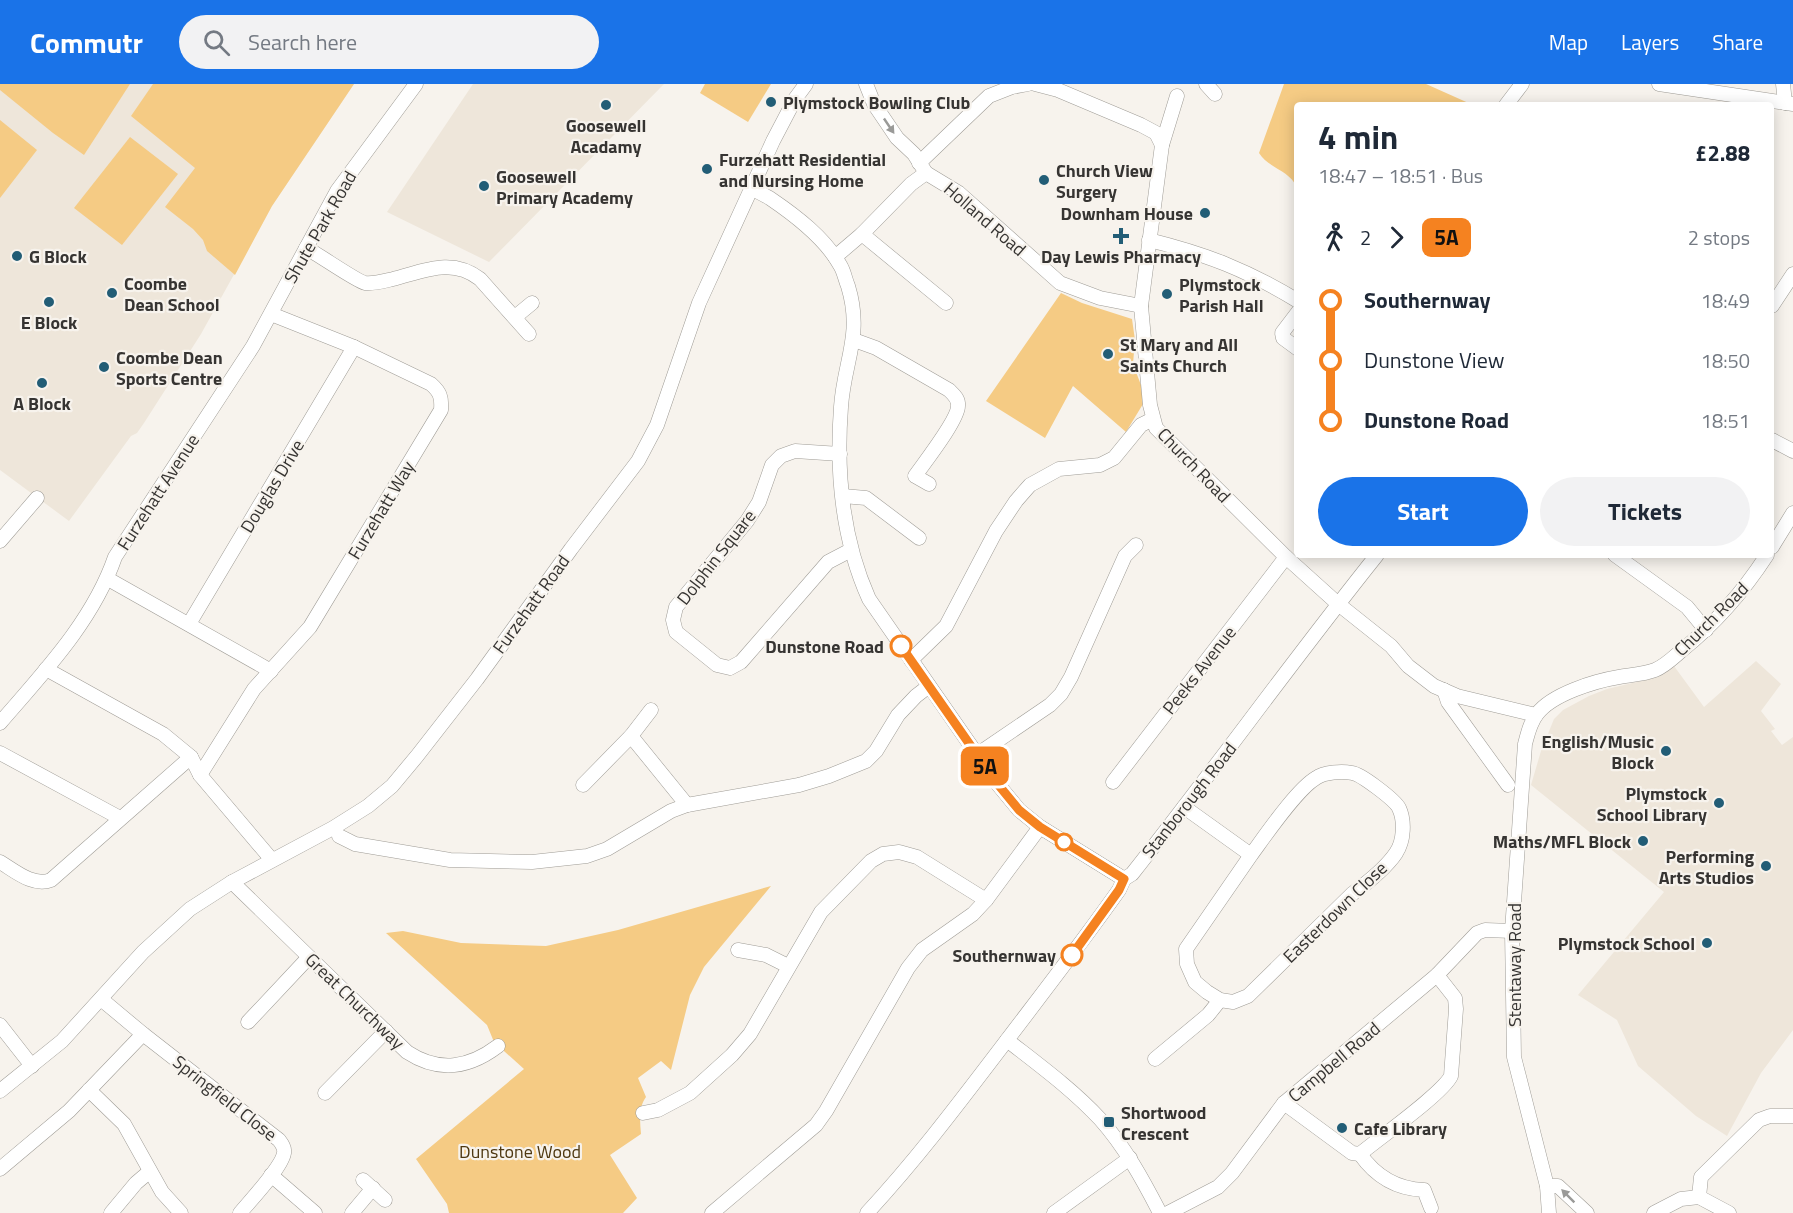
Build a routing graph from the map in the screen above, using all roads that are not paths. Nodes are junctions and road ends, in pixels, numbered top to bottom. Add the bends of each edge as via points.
1 (416, 84) edge
2 (806, 84) edge
3 (866, 84) edge
4 (1028, 84) edge
5 (1035, 84) edge
6 (1522, 84) edge
7 (1659, 84) edge
8 (1782, 84) edge
9 (1177, 96) dead end
10 (1508, 102) edge
11 (1789, 104) edge
12 (1162, 145) junction
13 (923, 168) junction
14 (751, 188) junction
15 (862, 234) junction
16 (1149, 240) junction
17 (306, 248) junction
18 (835, 257) junction
19 (1793, 274) edge
20 (1294, 298) edge
21 (532, 303) dead end
22 (946, 303) dead end
23 (1774, 303) edge
24 (1141, 306) junction
25 (271, 314) junction
26 (515, 317) junction
27 (1294, 317) edge
28 (530, 334) dead end
29 (854, 339) junction
30 (1294, 346) edge
31 (354, 347) junction
32 (1153, 419) junction
33 (1774, 441) edge
34 (1793, 451) edge
35 (840, 454) junction
36 (928, 484) dead end
37 (843, 496) junction
38 (36, 498) dead end
39 (1793, 513) edge
40 (2, 535) edge
41 (919, 538) dead end
42 (1774, 544) edge
43 (1136, 545) dead end
44 (851, 550) junction
45 (1286, 557) junction
46 (1374, 558) edge
47 (1619, 558) edge
48 (1765, 558) edge
49 (108, 579) junction
50 (1337, 603) junction
51 (189, 624) junction
52 (1706, 630) junction
53 (910, 660) junction
54 (46, 669) junction
55 (271, 671) junction
56 (929, 686) junction
57 (1444, 690) junction
58 (651, 710) dead end
59 (1536, 715) junction
60 (0, 723) edge
61 (631, 736) junction
62 (0, 753) edge
63 (978, 754) junction
64 (191, 757) junction
65 (200, 775) junction
66 (1113, 782) dead end
67 (583, 785) dead end
68 (1508, 785) dead end
69 (687, 805) junction
70 (1184, 807) junction
71 (120, 818) junction
72 (1040, 827) junction
73 (339, 836) dead end
74 (1251, 855) junction
75 (272, 860) junction
76 (0, 862) edge
77 (1124, 879) junction
78 (232, 882) junction
79 (986, 900) junction
80 (1512, 931) junction
81 (738, 950) dead end
82 (309, 957) junction
83 (788, 966) junction
84 (1437, 975) junction
85 (101, 999) junction
86 (1220, 1000) junction
87 (248, 1023) dead end
88 (0, 1025) edge
89 (386, 1031) junction
90 (143, 1034) junction
91 (1007, 1040) junction
92 (498, 1046) dead end
93 (1155, 1059) dead end
94 (32, 1066) junction
95 (89, 1090) junction
96 (0, 1091) edge
97 (326, 1093) dead end
98 (1284, 1103) junction
99 (643, 1113) dead end
100 (1793, 1116) edge
101 (1360, 1154) junction
102 (1130, 1158) junction
103 (0, 1169) edge
104 (149, 1172) junction
105 (271, 1175) junction
106 (1547, 1186) junction
107 (1699, 1197) junction
108 (385, 1200) dead end
109 (1431, 1208) dead end
110 (111, 1213) edge
111 (181, 1213) edge
112 (240, 1213) edge
113 (315, 1213) edge
114 (352, 1213) edge
115 (712, 1213) edge
116 (867, 1213) edge
117 (1054, 1213) edge
118 (1160, 1213) edge
119 (1168, 1213) edge
120 (1549, 1213) edge
121 (1587, 1213) edge
122 (1654, 1213) edge
123 (1729, 1213) edge

1 - 17 street, Shute Park Road via 337,191
2 - 14 street, Furzehatt Road
3 -> 13 street, Holland Road via 874,104 897,138
4 - 13 street via 989,96
5 - 12 street via 1142,125 1156,133
6 - 10 street
7 - 11 street
8 - 11 street
9 - 12 street, Church Road
12 - 16 street, Church Road
13 - 15 street
13 - 24 street, Holland Road via 959,193 1059,283 1100,298
14 - 18 street via 770,198
14 - 75 street, Furzehatt Road via 699,303 657,425 627,477 392,786 333,828
15 - 18 street
15 - 22 street
16 - 20 street via 1232,265
16 - 24 street, Church Road
17 - 25 street, Shute Park Road
17 - 26 street via 362,282 456,267 480,279
18 - 29 street via 852,299
19 - 23 street
21 - 26 street
24 - 32 street, Church Road
25 - 31 street, Furzehatt Way
25 - 49 street, Furzehatt Avenue via 115,557
26 - 28 street
27 - 30 street via 1282,333
29 - 35 street via 841,406
29 - 36 street via 876,348 957,398 959,408 951,424 913,480
31 - 51 street, Douglas Drive
31 - 55 street, Furzehatt Way via 431,384 442,398 441,410 310,627
32 - 45 street, Church Road via 1156,428
32 - 53 street via 1141,425 1114,458 1100,465 1059,469 1030,485 996,531 946,626
33 - 34 street
35 - 37 street
35 - 44 street, Dolphin Square via 795,451 781,456 772,465 759,502 747,521 676,607 676,632 717,665 730,668 741,662 828,562
37 - 41 street via 866,498 903,533
37 - 44 street
38 - 40 street
39 - 42 street
43 - 63 street via 1125,556 1061,694
44 - 53 street via 869,599
45 - 50 street, Church Road
45 - 66 street, Peeks Avenue
46 - 50 street, Stanborough Road
47 - 52 street via 1686,608
48 - 52 street, Church Road via 1739,596
49 - 51 street
49 - 54 street, Furzehatt Avenue
50 - 57 street, Church Road via 1391,646 1408,666
50 - 70 street, Stanborough Road
51 - 55 street
52 - 59 street, Church Road via 1655,670 1609,679 1558,696
53 - 56 street
54 - 60 street, Furzehatt Avenue
54 - 64 street via 163,734
55 - 65 street, Furzehatt Way via 254,689
56 - 63 street
56 - 69 street via 898,715 867,761 799,785
57 - 59 street, Church Road
57 - 68 street, Church Road via 1448,702
58 - 61 street
59 - 80 street, Stentaway Road via 1526,744
61 - 67 street
61 - 69 street
62 - 71 street
63 - 72 street via 1019,810
64 - 65 street
64 - 71 street
65 - 75 street
69 - 73 street via 607,849 586,856 532,862 450,860 355,844
70 - 74 street
70 - 77 street, Stanborough Road
71 - 76 street via 42,884
72 - 77 street
72 - 79 street
74 - 86 street, Easterdown Close via 1186,949 1194,982
74 - 86 street, Easterdown Close via 1316,777 1354,773 1400,809 1403,825 1396,853 1371,880 1248,996 1233,1002
75 - 78 street, Furzehatt Road
77 - 91 street, Stanborough Road
78 - 82 street, Great Churchway
78 - 85 street, Furzehatt Road via 190,909
79 - 83 street via 917,857 899,852 883,854 871,861 821,912
79 - 115 street via 922,950 908,968 816,1125
80 - 84 street, Campbell Road via 1477,933
80 - 106 street, Stentaway Road via 1514,1057
81 - 83 street via 766,955
82 - 87 street
82 - 89 street, Great Churchway
83 - 99 street via 750,1034 732,1055 690,1093 658,1110
84 - 98 street, Campbell Road
84 - 101 street via 1455,998 1448,1083
85 - 90 street, Springfield Close
85 - 94 street, Furzehatt Road
86 - 93 street via 1208,1015
88 - 94 street
89 - 92 street, Great Churchway via 407,1052 431,1064 469,1062
89 - 97 street
90 - 95 street
90 - 105 street, Springfield Close via 279,1140 284,1153
91 - 102 street via 1077,1096
91 - 116 street, Stanborough Road via 932,1139
94 - 96 street, Furzehatt Road
95 - 103 street
95 - 104 street via 124,1124
98 - 101 street via 1352,1154
98 - 119 street, Campbell Road via 1218,1187
100 - 107 street via 1759,1120 1701,1177
101 - 109 street via 1390,1183 1407,1190 1423,1183
102 - 117 street
102 - 118 street
104 - 110 street
104 - 111 street
105 - 112 street, Springfield Close
105 - 113 street
106 - 120 street, Stentaway Road
121 -> 106 street via 1558,1186
107 - 122 street via 1681,1199
107 - 123 street
108 - 114 street via 368,1184

